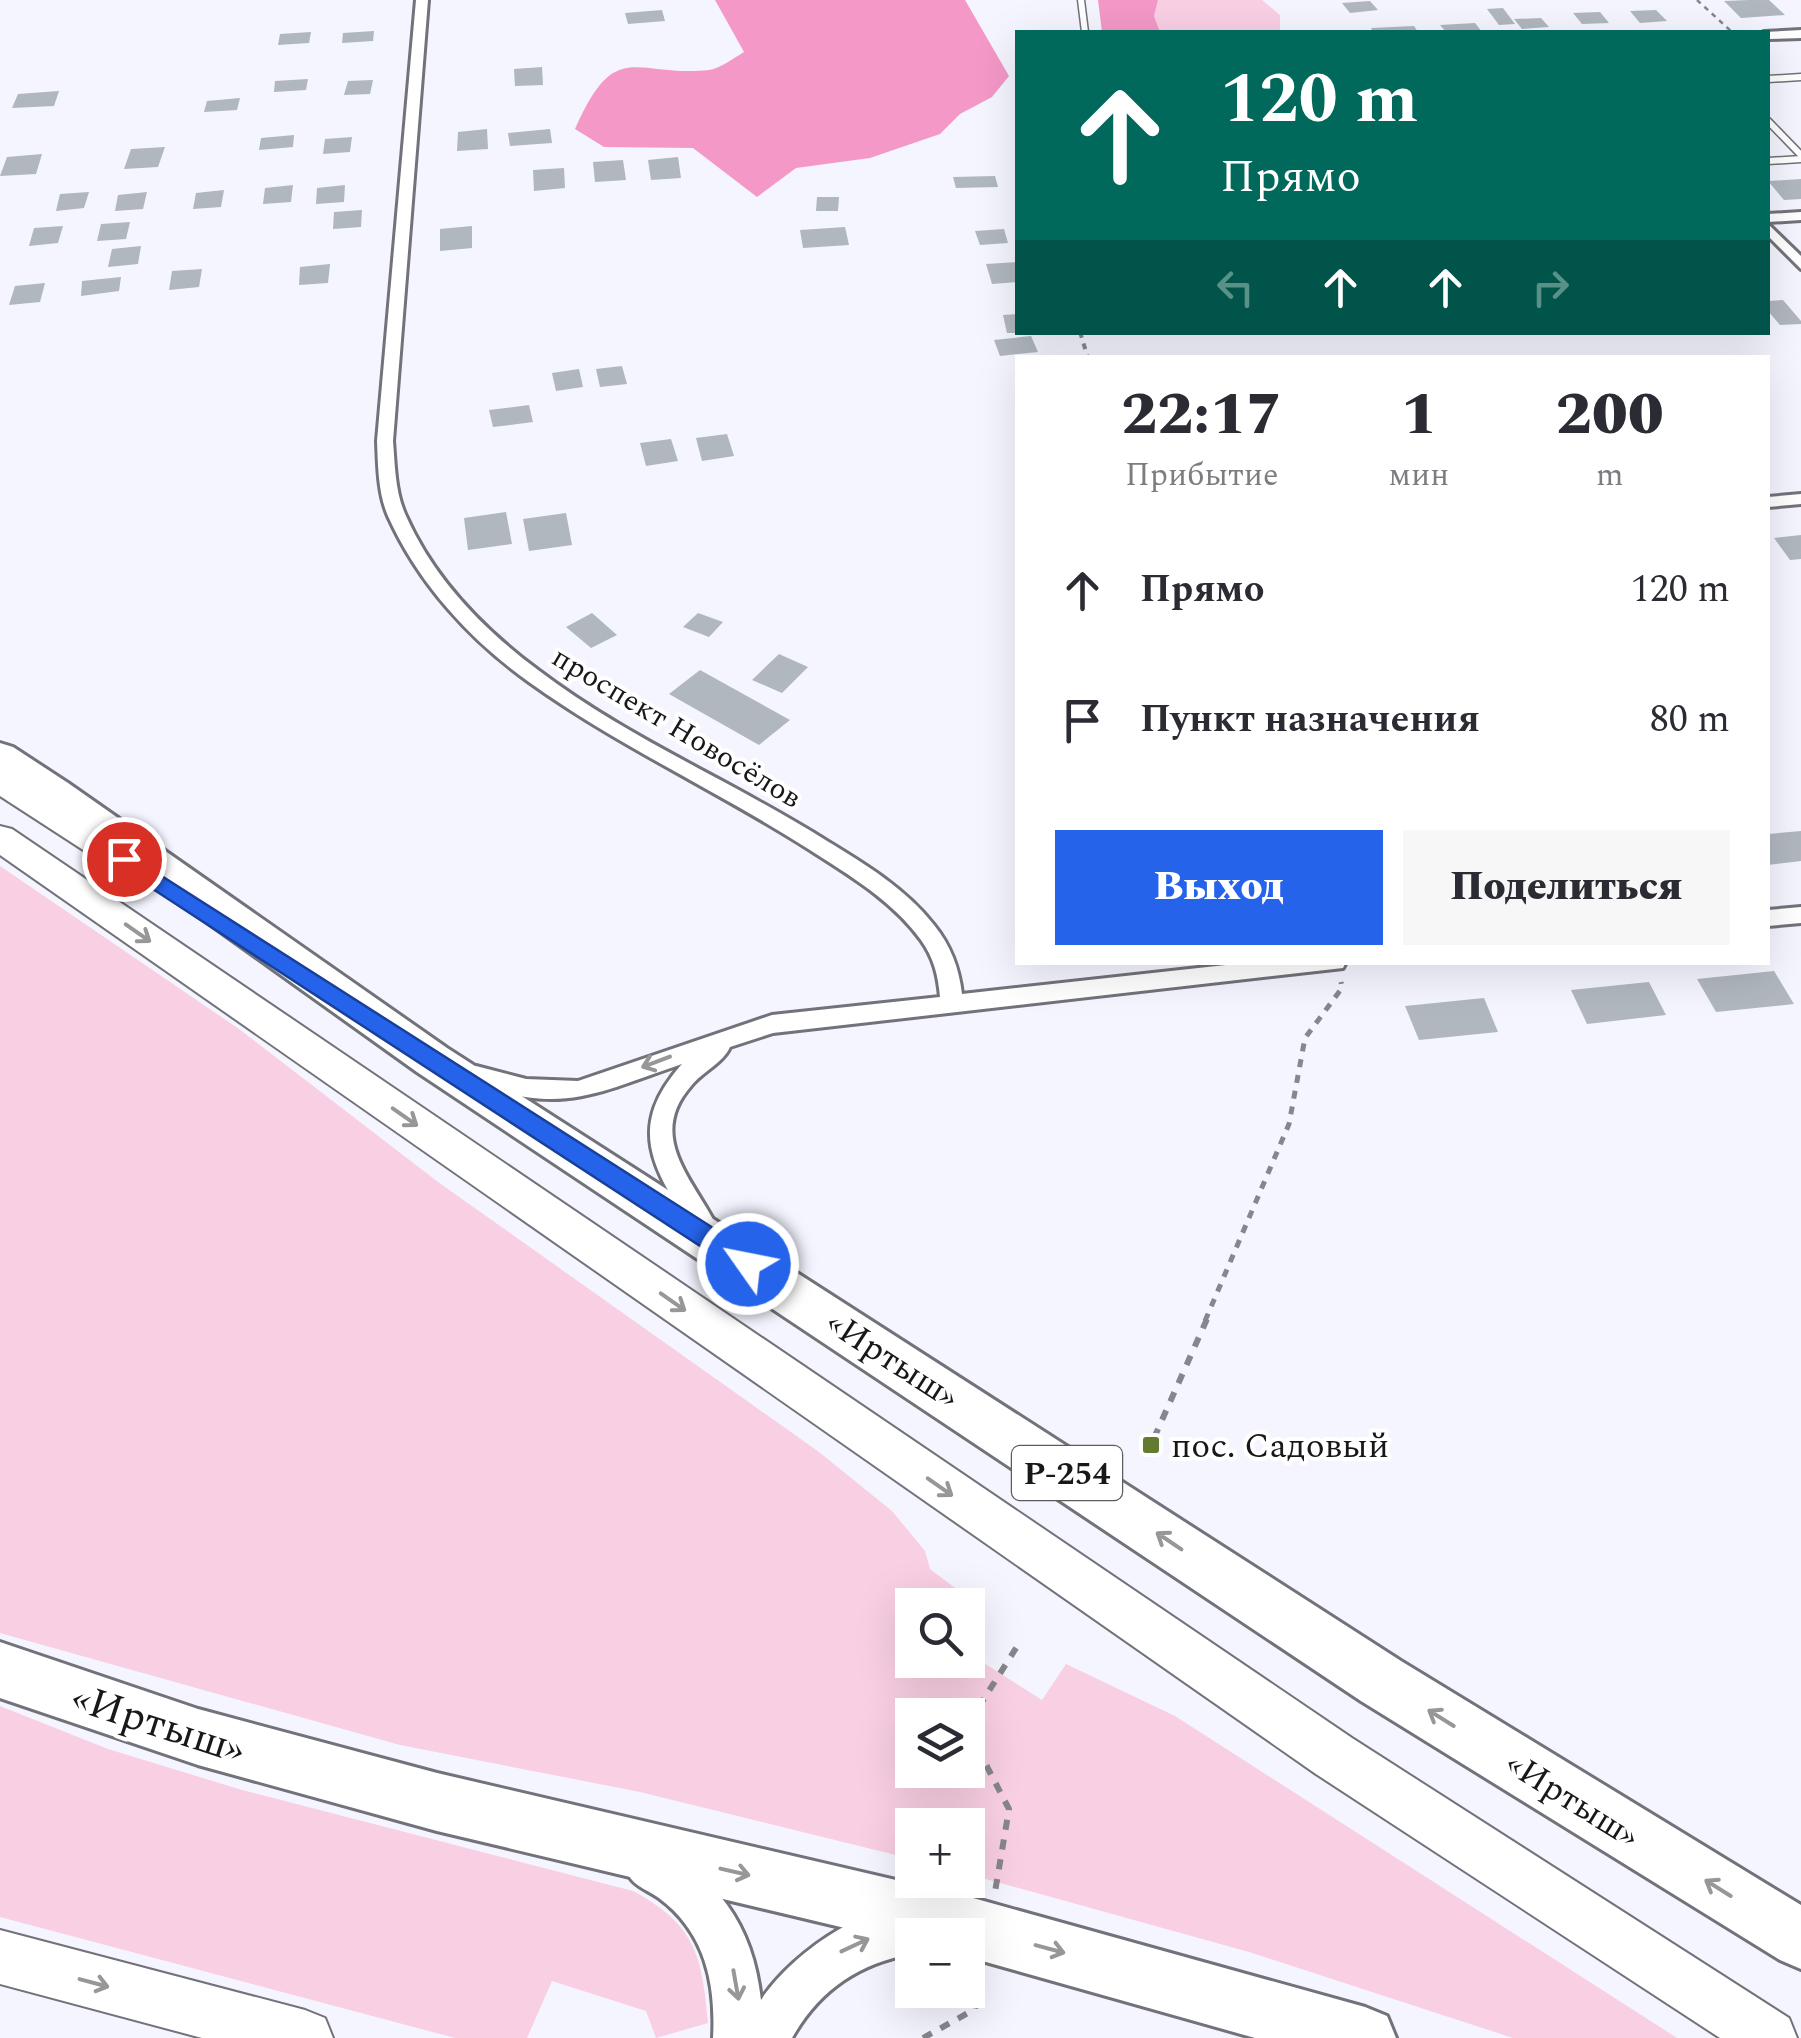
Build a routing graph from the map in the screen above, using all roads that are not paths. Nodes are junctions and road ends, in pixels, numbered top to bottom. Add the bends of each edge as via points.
1 (422, 0) edge
2 (1081, 0) edge
3 (1086, 30) edge
4 (1801, 34) edge
5 (1770, 36) edge
6 (1801, 77) edge
7 (1770, 79) edge
8 (1770, 122) edge
9 (1801, 157) edge
10 (1770, 161) edge
11 (1801, 216) edge
12 (1770, 218) edge
13 (1770, 230) edge
14 (1801, 265) edge
15 (1801, 499) edge
16 (1770, 502) edge
17 (0, 756) edge
18 (0, 780) edge
19 (0, 838) edge
20 (1801, 915) edge
21 (1770, 918) edge
22 (1338, 969) edge
23 (339, 998) junction
24 (952, 1005) junction
25 (748, 1030) junction
26 (432, 1060) junction
27 (716, 1243) junction
28 (0, 1670) edge
29 (198, 1737) junction
30 (931, 1918) edge
31 (985, 1931) edge
32 (895, 1933) edge
33 (1801, 1940) edge
34 (0, 1957) edge
35 (305, 2038) edge
36 (737, 2038) edge
37 (764, 2038) edge
38 (1365, 2038) edge
39 (1770, 2038) edge

1 - 24 street, проспект Новосёлов via 386,442 396,512 410,546 464,616 560,693 878,885 918,922 944,960
2 - 3 lane
4 - 5 street
6 - 7 lane
8 - 9 lane
9 - 10 lane
11 - 12 street
13 - 14 street
15 - 16 street
17 - 23 highway, «Иртыш» / Р-254
18 - 23 main road
19 -> 39 main road via 1318,1746
20 - 21 street
22 - 24 street
23 - 26 highway, «Иртыш» / Р-254
24 - 25 street
25 -> 26 street via 578,1090 547,1093 517,1090
25 - 27 street via 691,1066 673,1086 662,1117 661,1148 671,1177
26 - 27 highway, «Иртыш» / Р-254
33 -> 27 highway, «Иртыш» / Р-254 via 1381,1681
28 - 29 highway, «Иртыш»
29 -> 30 highway, «Иртыш» via 438,1802
29 -> 36 main road via 320,1786 654,1870 690,1894 728,1953 738,1987
31 -> 38 highway, «Иртыш»
37 -> 32 main road via 794,1993 844,1948
34 -> 35 main road

